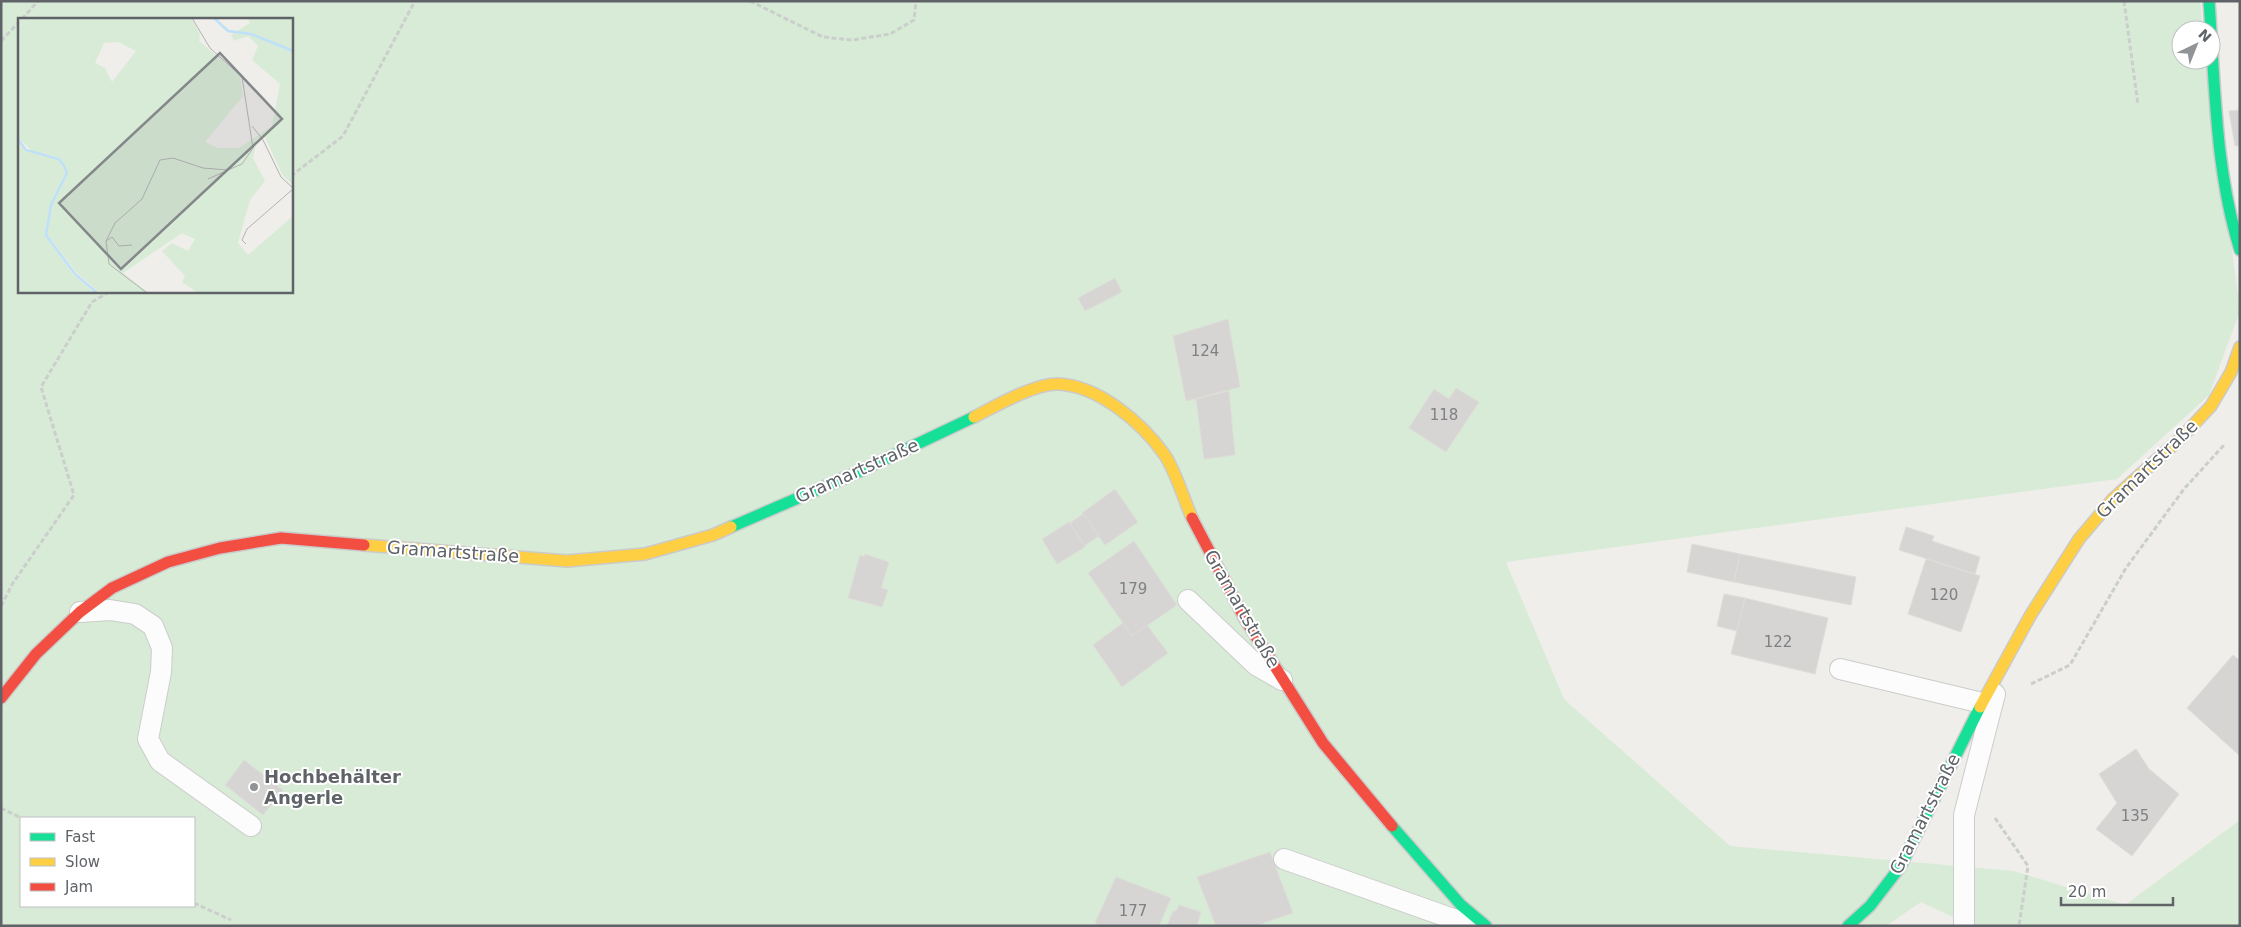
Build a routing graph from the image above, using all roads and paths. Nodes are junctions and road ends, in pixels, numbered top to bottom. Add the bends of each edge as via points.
1 (38, 1) edge
2 (415, 1) edge
3 (750, 1) edge
4 (916, 1) edge
5 (2124, 1) edge
6 (2209, 1) edge
7 (23, 18) edge
8 (18, 23) edge
9 (1, 41) edge
10 (2138, 105) dead end
11 (292, 175) edge
12 (2240, 250) edge
13 (109, 292) edge
14 (2240, 347) edge
15 (2228, 441) dead end
16 (1188, 600) dead end
17 (1, 606) edge
18 (80, 612) junction
19 (2003, 666) junction
20 (1840, 668) dead end
21 (1284, 681) junction
22 (2030, 685) dead end
23 (1, 698) edge
24 (1982, 703) junction
25 (1, 808) edge
26 (1991, 813) dead end
27 (20, 818) edge
28 (251, 826) dead end
29 (1284, 859) dead end
30 (195, 903) edge
31 (231, 920) dead end
32 (1473, 926) edge
33 (1486, 926) edge
34 (1848, 926) edge
35 (1964, 926) edge
36 (2019, 926) edge

1 - 7 path
2 - 11 path via 343,136
3 - 4 path via 823,37 852,40 890,34 914,20
5 - 10 path
6 - 12 street via 2221,170
8 - 9 path
13 - 17 path via 92,302 41,387 74,495 13,583
14 - 19 street, Gramartstraße via 2231,372 2211,406 2113,498 2079,539 2030,616
15 - 22 path via 2184,490 2126,568 2070,665
16 - 21 lane via 1256,665
18 - 21 street, Gramartstraße via 112,588 168,562 220,548 281,538 566,560 645,554 713,535 856,473 1027,391 1058,384 1092,391 1128,415 1165,455 1205,544 1245,619
18 - 23 street, Gramartstraße via 36,654
18 - 28 lane via 110,610 135,614 154,626 162,648 160,680 148,739 160,761
19 - 24 street, Gramartstraße
19 - 35 lane, Gramartstraße via 1964,815
20 - 24 lane
21 - 33 street, Gramartstraße via 1323,743 1400,837 1461,905
24 - 34 street, Gramartstraße via 1900,867 1870,906
25 - 27 path
26 - 36 path via 2028,866
29 - 32 lane
30 - 31 path

